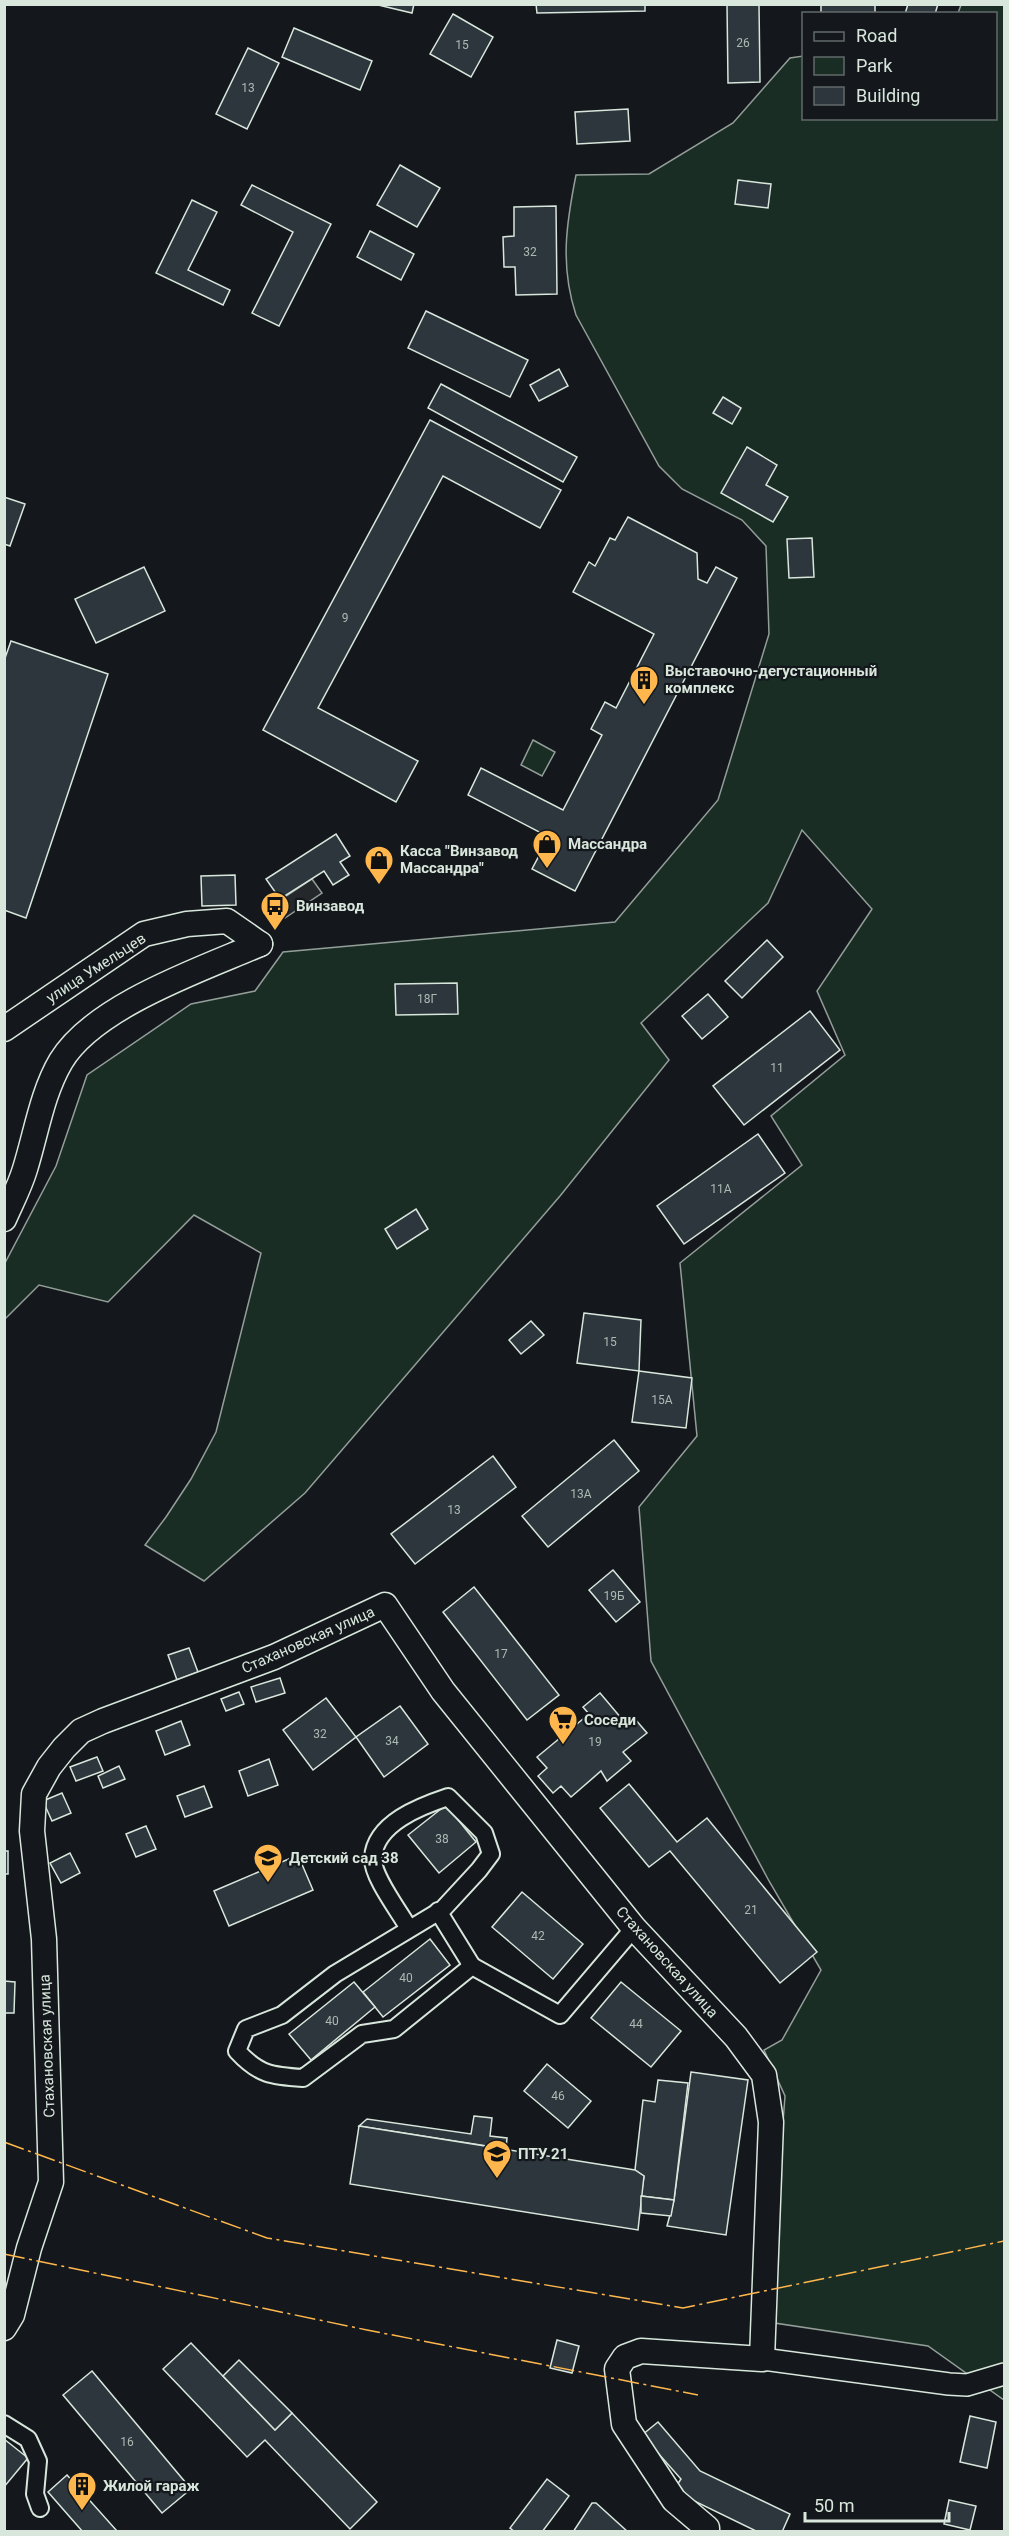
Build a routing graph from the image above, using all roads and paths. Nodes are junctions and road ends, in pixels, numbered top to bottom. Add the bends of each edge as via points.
1 (4, 1029) edge
2 (4, 1220) edge
3 (438, 1911) junction
4 (408, 1928) junction
5 (634, 1928) junction
6 (472, 1966) junction
7 (4, 2328) edge
8 (762, 2359) junction
9 (1005, 2374) edge
10 (4, 2424) edge
11 (40, 2508) dead end
12 (711, 2530) edge

1 - 2 main road, улица Умельцев via 144,934 187,924 227,921 260,944 141,995 82,1036 61,1060 25,1171
3 - 4 street
3 - 4 street via 491,1854 484,1833 448,1797 418,1807 393,1822 379,1841 373,1858 378,1876
3 - 6 street
4 - 6 street via 335,1974 282,2015 246,2029 237,2051 252,2067 272,2076 303,2078 362,2034 394,2029
5 - 6 street via 560,2014
5 - 7 main road, Стахановская улица via 443,1691 385,1605 274,1657 81,1731 64,1748 34,1794 32,1831 44,1939 51,2182 12,2315
5 - 8 main road, Стахановская улица via 736,2037 764,2075 771,2122
8 - 9 street via 941,2384 967,2385
8 - 12 main road via 641,2351 625,2357 617,2369 624,2424 674,2500
10 - 11 street via 28,2439 38,2461 35,2494

